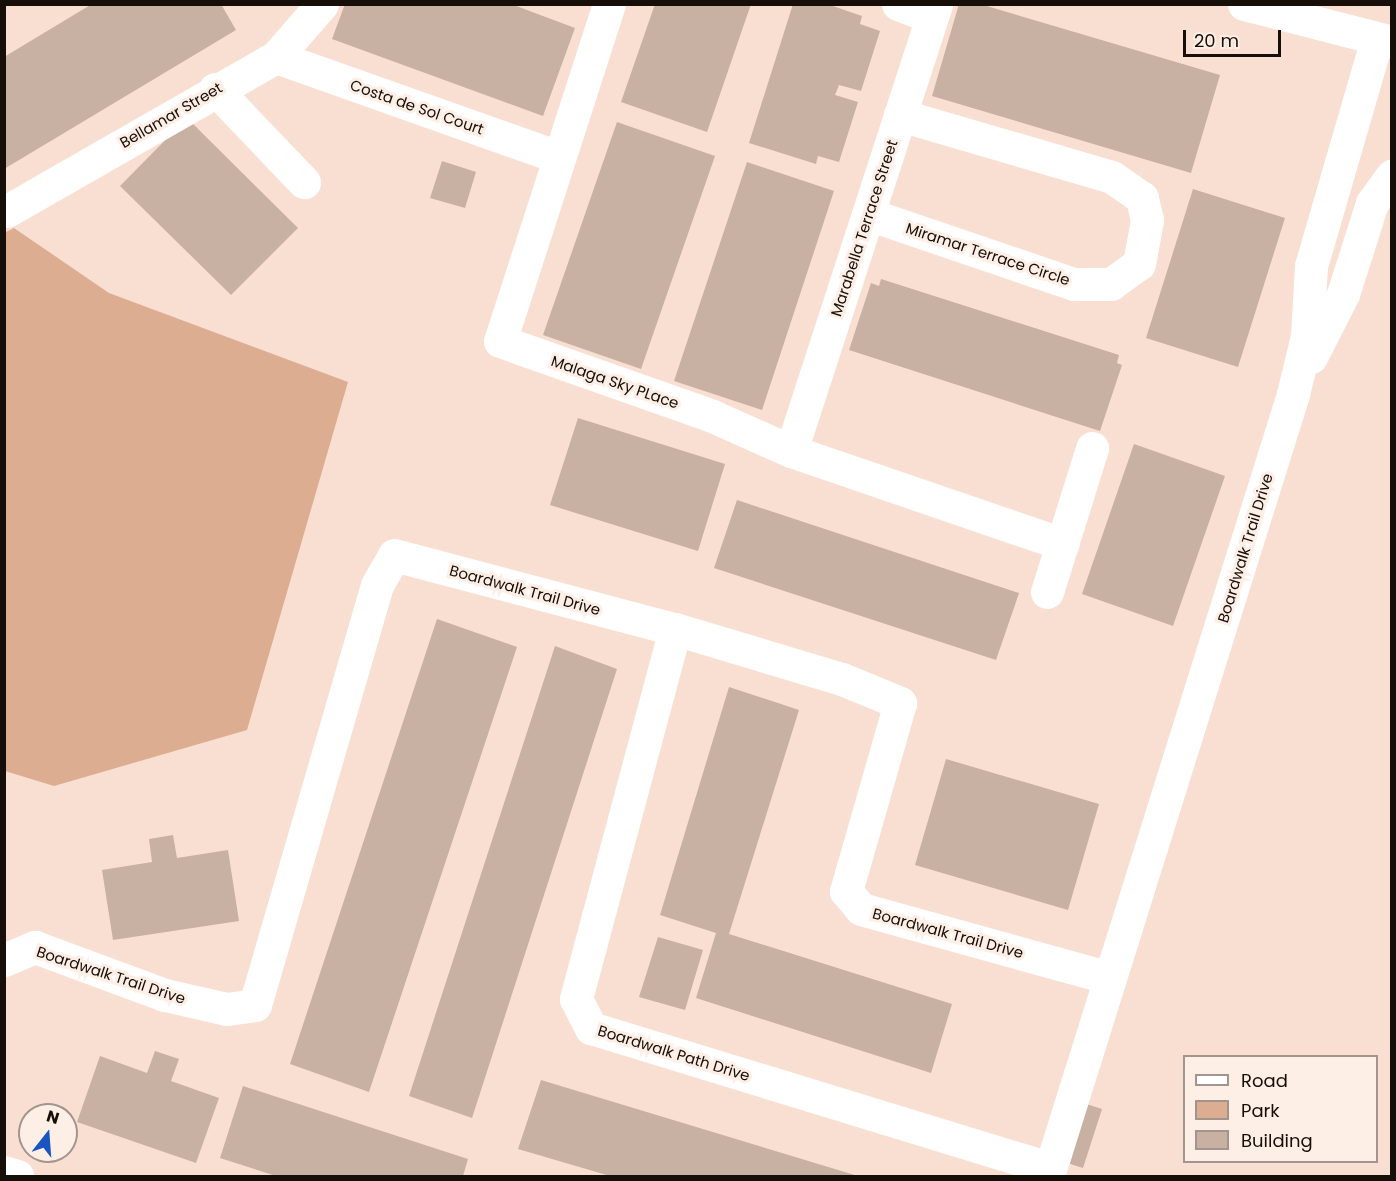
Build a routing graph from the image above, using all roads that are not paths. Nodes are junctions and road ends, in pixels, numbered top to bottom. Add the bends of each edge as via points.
1 (322, 4) edge
2 (609, 4) edge
3 (898, 4) edge
4 (1244, 4) edge
5 (934, 11) edge
6 (1384, 41) edge
7 (276, 57) junction
8 (215, 89) junction
9 (900, 115) junction
10 (558, 157) junction
11 (1392, 175) edge
12 (304, 182) dead end
13 (8, 211) dead end
14 (868, 214) junction
15 (1293, 394) junction
16 (1092, 448) dead end
17 (791, 451) junction
18 (1062, 544) junction
19 (1047, 592) dead end
20 (675, 629) junction
21 (4, 960) edge
22 (1110, 978) junction
23 (4, 1172) edge
24 (1049, 1172) edge
25 (17, 1176) edge

1 - 7 street, Bellamar Street
2 - 10 street, Malaga Sky PLace
3 - 5 street
4 - 6 street
5 - 9 street, Marabella Terrace Street
6 - 15 street, Boardwalk Trail Drive via 1311,266 1307,336
7 - 8 street, Bellamar Street
7 - 10 street, Costa de Sol Court
8 - 12 street
8 - 13 street, Bellamar Street
9 - 14 street, Marabella Terrace Street
9 - 14 street, Miramar Terrace Circle via 1112,177 1142,198 1147,220 1139,264 1111,284 1074,284
10 - 17 street, Malaga Sky PLace via 500,341 710,415
11 - 15 street, Boardwalk Trail Drive via 1372,203 1343,294
14 - 17 street, Marabella Terrace Street
15 - 22 street, Boardwalk Trail Drive
16 - 18 street
17 - 18 street, Malaga Sky PLace
18 - 19 street
20 - 21 street, Boardwalk Trail Drive via 394,555 377,585 255,1005 227,1009 165,995 35,947
20 - 22 street, Boardwalk Trail Drive via 842,679 900,703 846,891 861,909
20 - 24 street, Boardwalk Path Drive via 576,999 591,1028
22 - 24 street, Boardwalk Trail Drive
23 - 25 street

